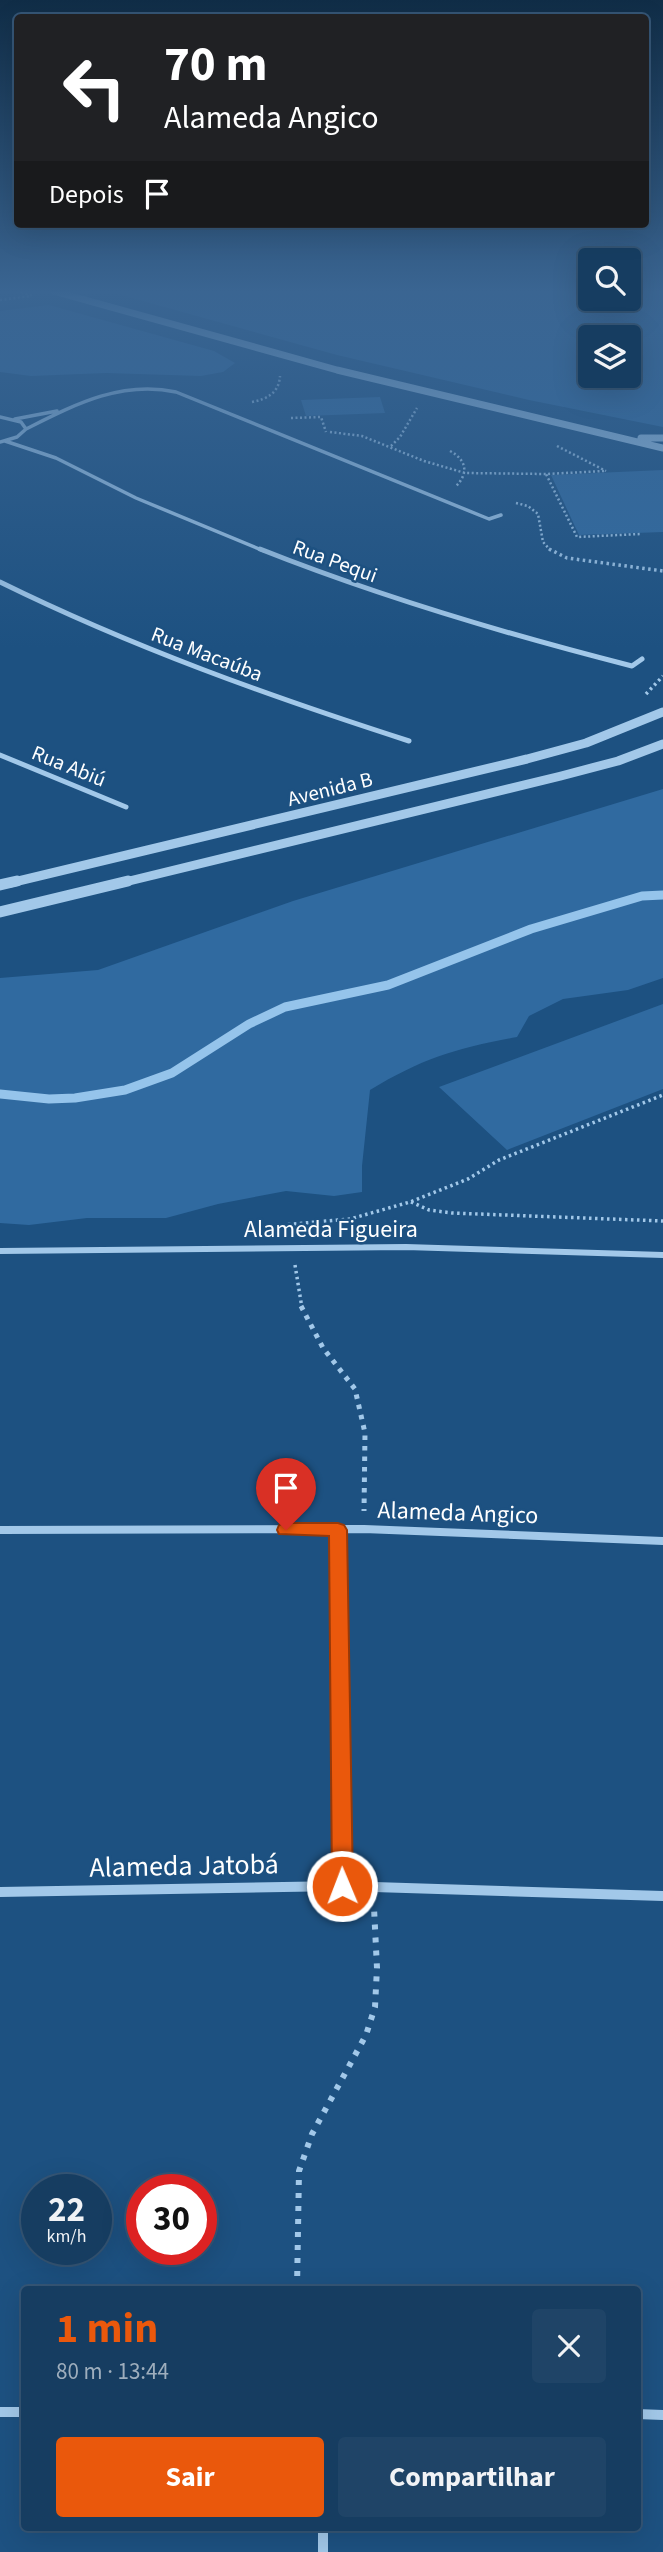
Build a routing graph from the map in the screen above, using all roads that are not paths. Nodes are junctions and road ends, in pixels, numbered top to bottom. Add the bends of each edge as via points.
1 (58, 410) edge
2 (64, 410) edge
3 (218, 410) edge
4 (503, 410) edge
5 (0, 417) edge
6 (15, 419) junction
7 (25, 431) junction
8 (663, 438) edge
9 (623, 439) junction
10 (3, 441) edge
11 (29, 446) junction
12 (663, 448) edge
13 (501, 514) dead end
14 (0, 582) edge
15 (642, 659) dead end
16 (663, 712) edge
17 (409, 741) dead end
18 (663, 744) edge
19 (0, 755) edge
20 (126, 807) dead end
21 (0, 885) edge
22 (0, 912) edge
23 (0, 1251) edge
24 (663, 1255) edge
25 (0, 1530) edge
26 (338, 1530) junction
27 (663, 1541) edge
28 (342, 1886) junction
29 (0, 1892) edge
30 (663, 1896) edge
31 (0, 2412) edge
32 (21, 2412) edge
33 (641, 2414) edge
34 (663, 2415) edge
35 (323, 2531) edge
36 (323, 2552) edge

1 - 6 street
2 - 7 street
3 - 13 street via 489,519
4 - 9 street
5 - 6 street
6 - 7 street via 25,425
7 - 10 street
7 - 11 street
8 - 9 street
9 - 12 street
10 - 11 street, Rua Pequi
11 - 15 street, Rua Pequi via 149,503 320,573 574,652 632,666
14 - 17 street, Rua Macaúba via 202,670
16 - 21 street, Avenida B via 586,743 527,759
18 - 22 street, Avenida B via 561,776
19 - 20 street, Rua Abiú
23 - 24 street, Alameda Figueira via 406,1247
25 - 26 street, Alameda Angico
26 - 27 street, Alameda Angico
26 - 28 street
28 - 29 street, Alameda Jatobá
28 - 30 street, Alameda Jatobá
31 - 32 street
33 - 34 street
35 - 36 street

